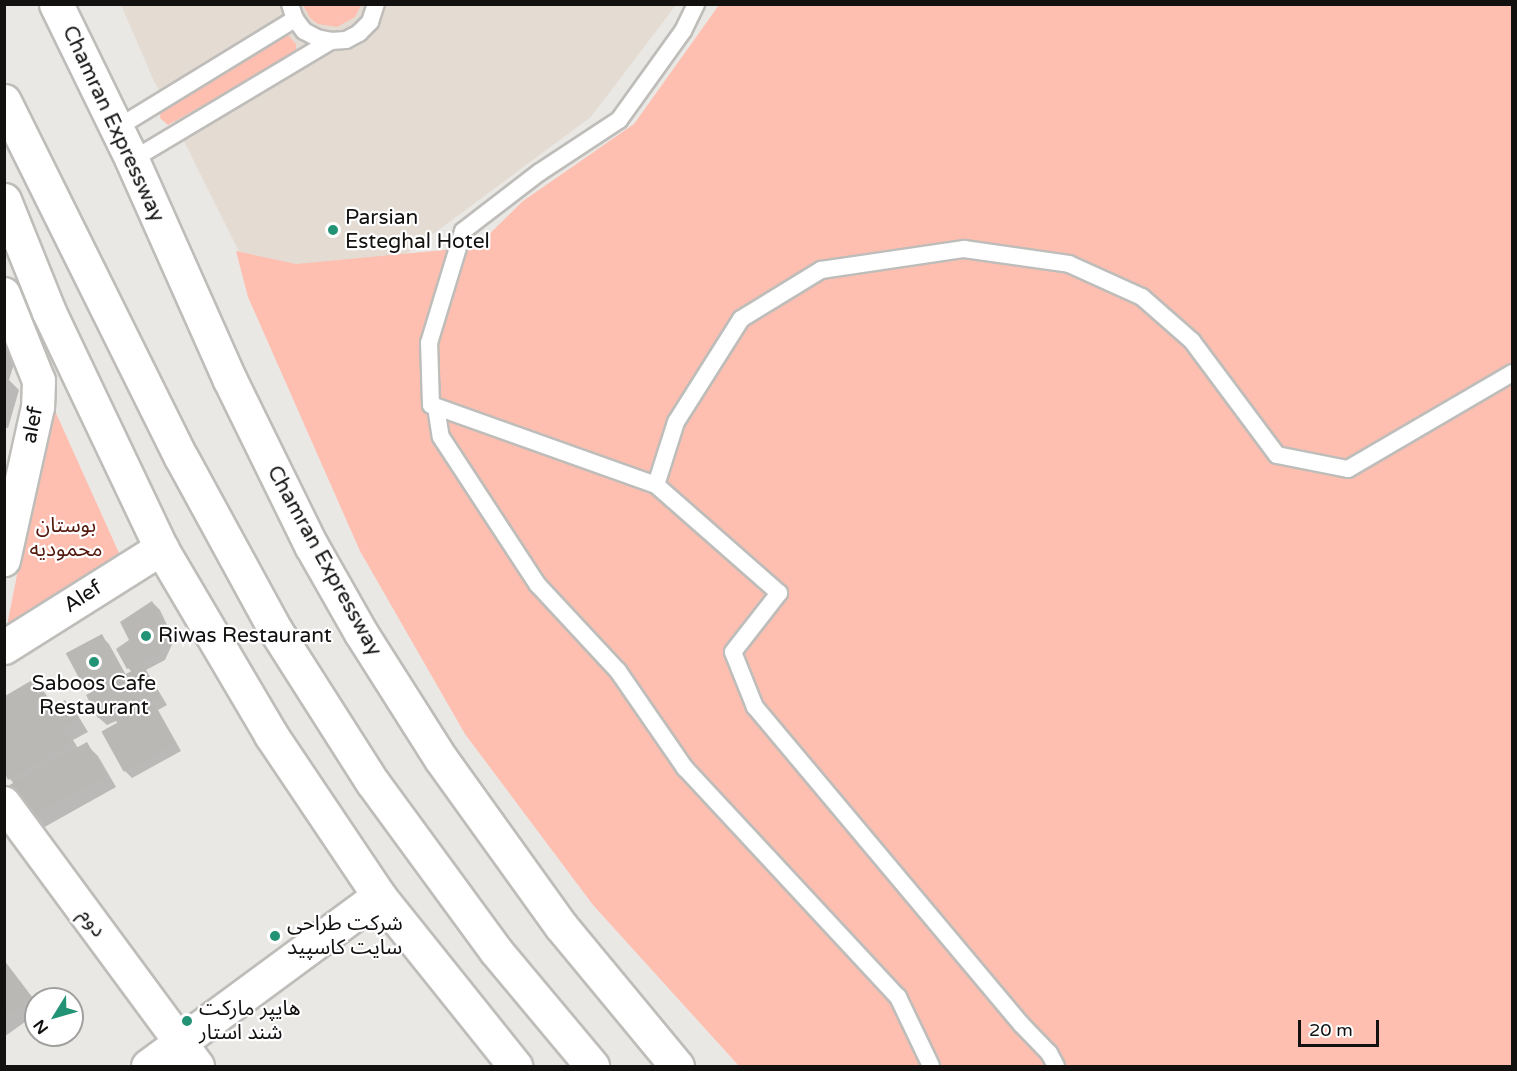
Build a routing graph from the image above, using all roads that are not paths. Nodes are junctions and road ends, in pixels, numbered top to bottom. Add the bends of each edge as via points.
1 (56, 4) edge
2 (68, 4) edge
3 (376, 4) edge
4 (696, 4) edge
5 (293, 12) edge
6 (331, 41) junction
7 (81, 58) junction
8 (4, 101) edge
9 (117, 128) junction
10 (132, 160) junction
11 (4, 200) edge
12 (4, 294) edge
13 (1512, 373) edge
14 (436, 407) junction
15 (15, 462) edge
16 (656, 485) junction
17 (160, 548) junction
18 (4, 560) edge
19 (4, 647) edge
20 (4, 803) edge
21 (379, 896) junction
22 (189, 1055) edge
23 (148, 1066) edge
24 (515, 1066) edge
25 (592, 1066) edge
26 (677, 1066) edge
27 (931, 1066) edge
28 (1056, 1066) edge

1 - 7 main road, Chamran Expressway
2 - 7 main road
3 - 6 lane via 370,22 359,33 346,40
4 - 14 lane via 683,31 619,120 540,172 463,231 429,343 431,405
5 - 6 lane via 304,31
5 - 9 lane
6 - 10 lane
7 - 9 main road, Chamran Expressway
8 - 25 main road via 181,457 276,631 373,783 496,951
9 - 10 main road, Chamran Expressway
10 - 26 main road, Chamran Expressway via 235,390 310,545 361,633 441,759 561,926
11 - 17 main road via 49,312
12 - 15 street, alef via 39,381 38,407
13 - 16 lane via 1348,469 1276,454 1192,341 1142,297 1069,264 964,249 820,270 741,319 676,422
14 - 16 lane
14 - 27 lane via 441,437 538,585 618,671 685,768 898,997
15 - 18 street, alef
16 - 28 lane via 779,592 733,652 755,707
17 - 19 main road, Alef
17 - 21 main road via 271,735
20 - 22 street, دوم
21 - 22 main road
21 - 24 main road
22 - 23 main road

